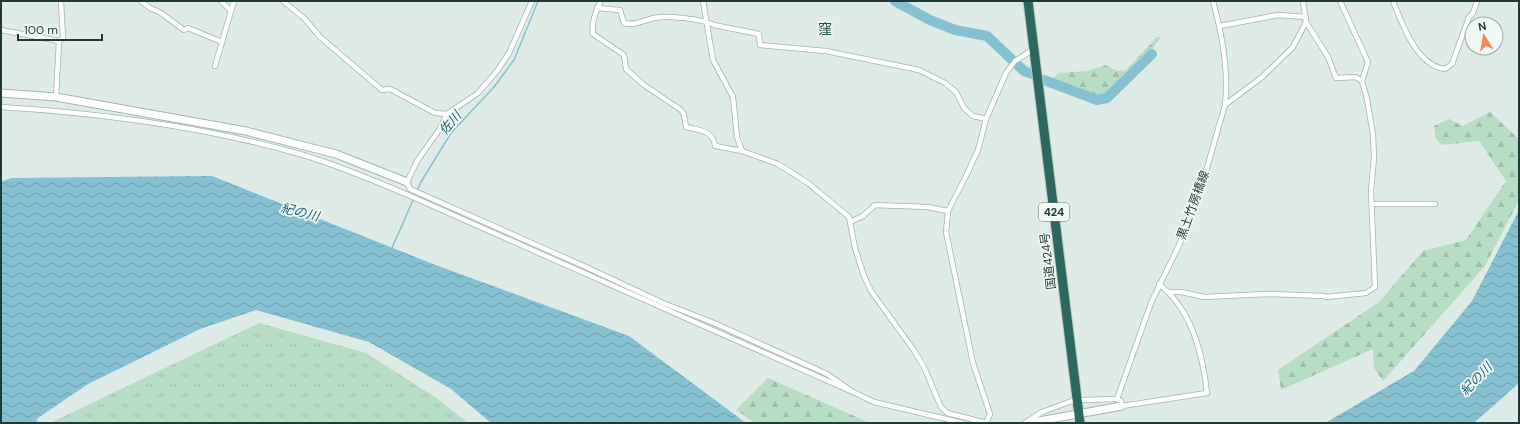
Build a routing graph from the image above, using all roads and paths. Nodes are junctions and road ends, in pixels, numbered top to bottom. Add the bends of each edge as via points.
1 (61, 1) edge
2 (141, 1) edge
3 (221, 1) edge
4 (234, 1) edge
5 (283, 1) edge
6 (532, 1) edge
7 (601, 1) edge
8 (703, 1) edge
9 (1213, 1) edge
10 (1303, 1) edge
11 (1340, 1) edge
12 (1393, 1) edge
13 (1476, 1) edge
14 (1030, 2) edge
15 (597, 8) junction
16 (230, 10) junction
17 (1306, 20) junction
18 (707, 21) junction
19 (1220, 26) junction
20 (1, 30) edge
21 (59, 41) junction
22 (222, 42) junction
23 (1034, 49) junction
24 (215, 66) dead end
25 (1362, 81) junction
26 (1, 93) edge
27 (56, 97) junction
28 (1225, 105) junction
29 (1, 107) edge
30 (447, 114) junction
31 (986, 119) junction
32 (742, 151) junction
33 (407, 182) junction
34 (1372, 204) junction
35 (1435, 204) dead end
36 (948, 210) junction
37 (850, 222) junction
38 (1159, 284) junction
39 (1168, 292) junction
40 (853, 392) junction
41 (1117, 399) junction
42 (1083, 400) dead end
43 (1072, 401) dead end
44 (1122, 406) junction
45 (1080, 419) edge
46 (963, 423) edge
47 (987, 423) edge
48 (1025, 423) edge
49 (1028, 423) edge

1 - 21 street via 64,39
2 - 22 street via 181,29 188,28
3 - 16 street
4 - 16 street
5 - 30 street via 305,20 320,38 382,90 390,89 435,113
6 - 30 street via 509,53 497,71 478,93
7 - 15 street
8 - 18 street
9 - 19 street, 黒土竹房橋線
10 - 17 street
11 - 25 street via 1368,62
12 - 13 street via 1410,40 1431,65 1445,69 1452,64
14 - 23 highway, 国道424号 / 424
15 - 18 street via 620,10 624,23 627,24 665,17
15 - 32 street via 593,34 624,55 626,69 644,85 681,110 686,127 710,135 715,146
16 - 22 street
17 - 19 street via 1278,15
17 - 25 street via 1328,57 1336,78 1356,77
17 - 28 street via 1293,47 1262,77
18 - 31 street via 714,25 759,34 760,45 826,50 918,70 945,83 956,92 964,108 972,116
18 - 32 street via 713,60 733,97 737,137
19 - 28 street, 黒土竹房橋線
20 - 21 street
21 - 27 street
22 - 24 street
23 - 31 street via 1014,62 1006,73
23 - 45 highway, 国道424号 / 424
25 - 34 street via 1373,135
26 - 27 street
27 - 33 street via 288,140 336,154
28 - 38 street, 黒土竹房橋線 via 1204,178 1180,243
29 - 40 street via 117,118 257,143 356,173
30 - 33 street
31 - 36 street via 978,150
32 - 37 street via 778,164 831,201 849,217
33 - 40 street via 410,189 827,374
34 - 35 street
34 - 39 street via 1376,284 1366,293 1326,297 1268,294 1204,297
36 - 37 street via 875,205 863,216
36 - 47 street via 946,232 973,363 990,414
37 - 47 street via 871,291 924,367 941,406 946,413
38 - 39 street
38 - 41 street, 黒土竹房橋線
39 - 44 street via 1192,330 1203,364 1207,393
40 - 46 street via 880,404
41 - 42 street
41 - 44 street via 1121,401
43 - 48 street via 1042,412
44 - 45 street
45 - 49 street

